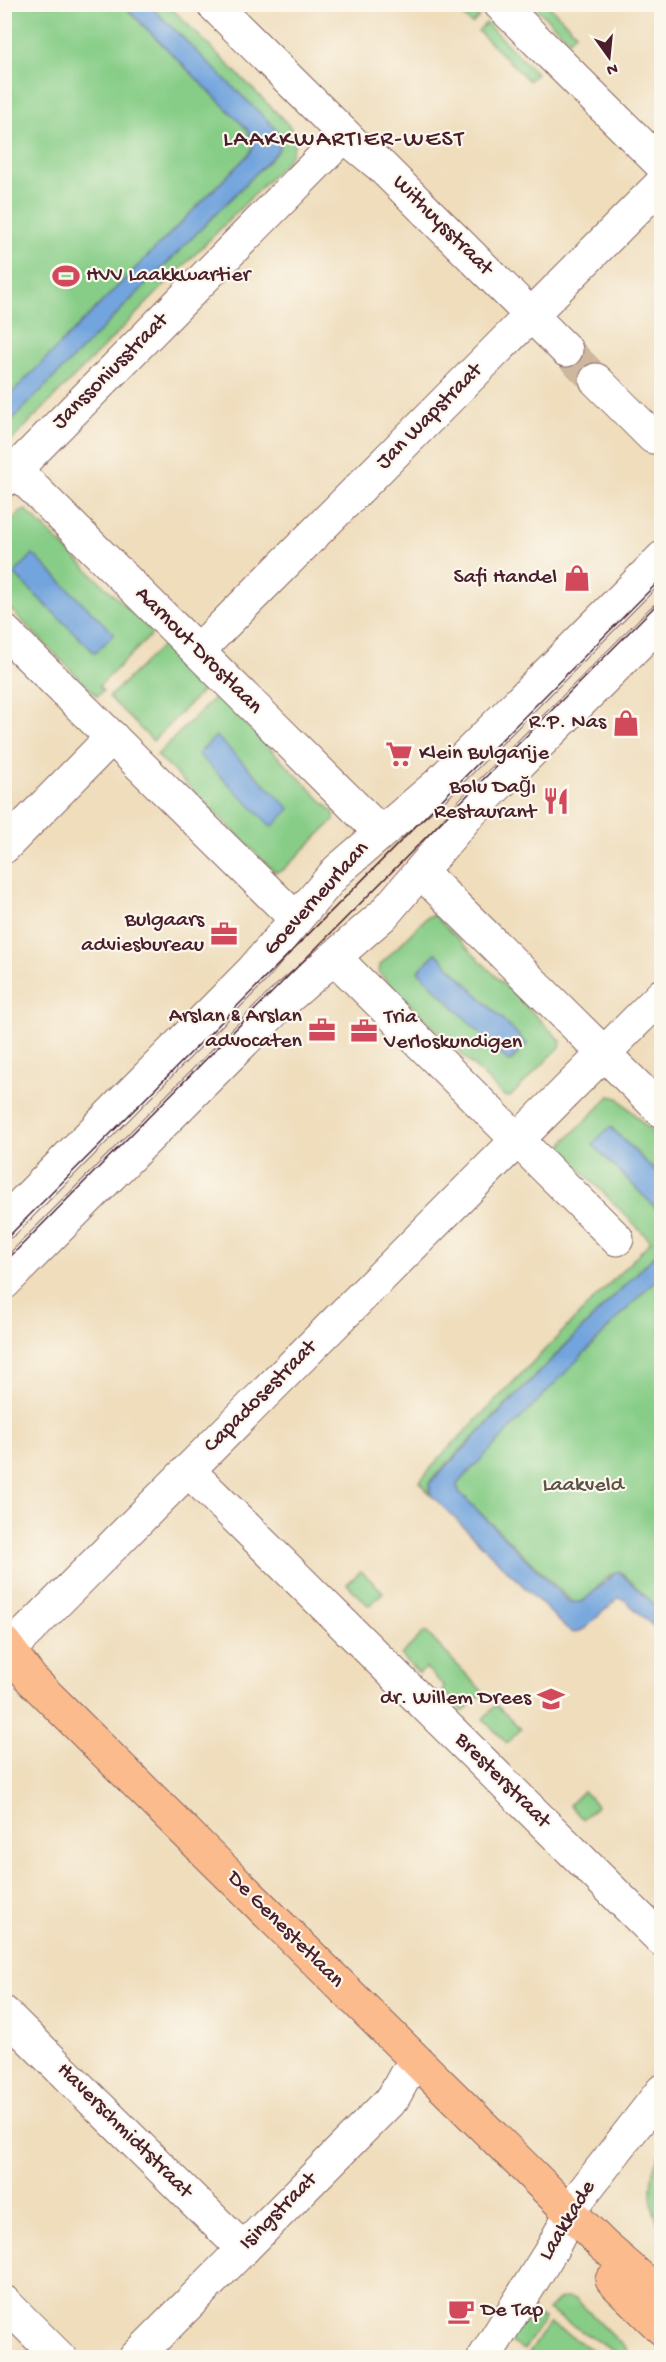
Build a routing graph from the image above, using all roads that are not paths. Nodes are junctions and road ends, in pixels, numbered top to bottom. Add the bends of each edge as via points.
1 (213, 4) edge
2 (500, 4) edge
3 (345, 135) junction
4 (662, 165) edge
5 (662, 183) edge
6 (531, 315) junction
7 (566, 351) tunnel mouth
8 (596, 380) tunnel mouth
9 (654, 436) dead end
10 (10, 475) edge
11 (662, 558) edge
12 (662, 620) edge
13 (4, 631) edge
14 (198, 651) junction
15 (112, 737) junction
16 (380, 832) junction
17 (4, 848) edge
18 (421, 872) junction
19 (295, 918) junction
20 (335, 958) junction
21 (662, 994) edge
22 (603, 1053) junction
23 (662, 1111) edge
24 (518, 1139) junction
25 (4, 1222) edge
26 (617, 1239) dead end
27 (4, 1283) edge
28 (188, 1470) junction
29 (6, 1657) edge
30 (662, 1940) edge
31 (4, 2013) edge
32 (412, 2070) junction
33 (662, 2091) edge
34 (560, 2232) junction
35 (243, 2249) junction
36 (662, 2296) edge
37 (4, 2302) edge
38 (662, 2329) edge
39 (60, 2358) edge
40 (135, 2358) edge
41 (484, 2358) edge

1 - 3 street, Withuysstraat
2 - 4 street
3 - 6 street, Withuysstraat
3 - 10 street, Janssoniusstraat
5 - 6 street, Jan Wapstraat
6 - 7 street, Withuysstraat
6 - 14 street, Jan Wapstraat
8 - 9 street
10 - 14 street, Aarnout Drostlaan
11 - 16 street, Goeverneurlaan via 437,785
12 - 18 street, Goeverneurlaan via 469,814
13 - 15 street
14 - 16 street, Aarnout Drostlaan
15 - 17 street
15 - 19 street
16 - 19 street, Goeverneurlaan via 338,870
18 - 20 street, Goeverneurlaan via 383,915
18 - 22 street
19 - 25 street, Goeverneurlaan via 253,970
20 - 24 street
20 - 27 street, Goeverneurlaan via 285,1000
21 - 22 street, Capadosestraat
22 - 23 street
22 - 24 street, Capadosestraat
24 - 26 street
24 - 28 street, Capadosestraat
28 - 29 street, Capadosestraat
28 - 30 street, Bresterstraat
29 - 32 main road, De Genestetlaan
31 - 35 street, Haverschmidtstraat
32 - 34 main road, De Genestetlaan
32 - 35 street, Isingstraat via 393,2098
33 - 34 street, Laakkade
34 - 36 main road via 617,2258
34 - 38 main road
34 - 41 street, Laakkade
35 - 40 street, Isingstraat
37 - 39 street

